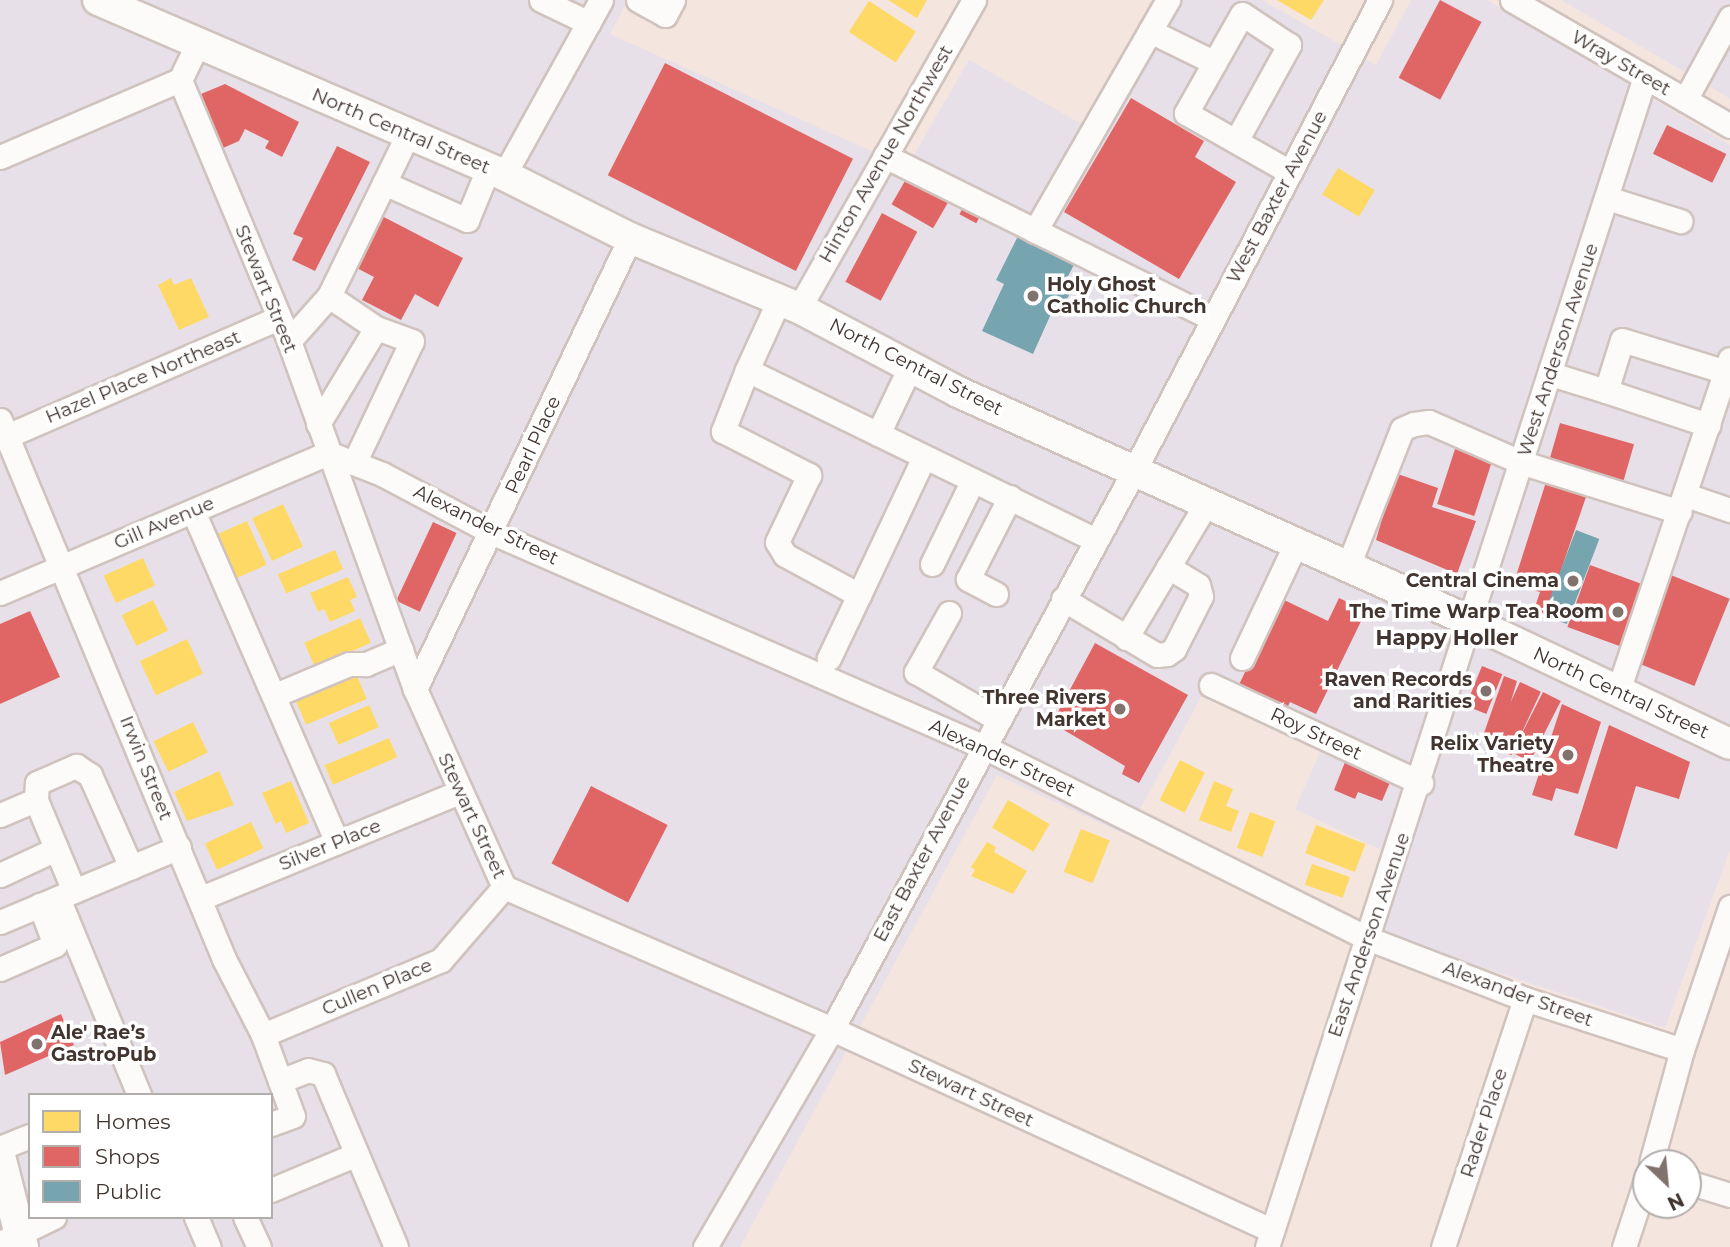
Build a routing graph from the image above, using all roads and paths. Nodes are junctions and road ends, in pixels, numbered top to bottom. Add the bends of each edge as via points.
1 (98, 0) edge
2 (541, 0) edge
3 (601, 0) edge
4 (638, 0) edge
5 (673, 0) edge
6 (974, 0) edge
7 (1168, 0) edge
8 (1380, 0) edge
9 (1512, 0) edge
10 (1730, 18) edge
11 (589, 23) junction
12 (1150, 31) junction
13 (198, 43) junction
14 (1215, 63) junction
15 (1645, 77) junction
16 (180, 80) junction
17 (1685, 100) junction
18 (1730, 126) edge
19 (408, 134) junction
20 (1236, 141) junction
21 (885, 156) junction
22 (0, 157) edge
23 (496, 172) junction
24 (1290, 172) junction
25 (384, 183) junction
26 (1607, 198) junction
27 (1680, 221) dead end
28 (1035, 231) junction
29 (630, 238) junction
30 (329, 296) junction
31 (789, 304) junction
32 (279, 318) junction
33 (1213, 318) junction
34 (376, 328) junction
35 (289, 341) junction
36 (1728, 366) edge
37 (909, 367) junction
38 (747, 370) junction
39 (1551, 374) junction
40 (1606, 391) junction
41 (318, 424) junction
42 (1708, 425) junction
43 (4, 428) edge
44 (877, 434) junction
45 (328, 453) junction
46 (924, 457) junction
47 (355, 463) junction
48 (1523, 463) junction
49 (1135, 469) junction
50 (974, 480) junction
51 (1010, 497) junction
52 (1207, 502) junction
53 (1683, 504) junction
54 (1730, 510) edge
55 (193, 511) junction
56 (493, 533) junction
57 (1095, 540) junction
58 (1296, 542) junction
59 (932, 564) dead end
60 (63, 566) junction
61 (1348, 566) junction
62 (1168, 567) junction
63 (0, 593) edge
64 (996, 594) dead end
65 (859, 595) junction
66 (1063, 599) junction
67 (949, 613) dead end
68 (1472, 622) junction
69 (1126, 638) junction
70 (401, 649) junction
71 (829, 658) dead end
72 (1242, 658) dead end
73 (1211, 685) dead end
74 (415, 689) junction
75 (1618, 691) junction
76 (275, 695) junction
77 (997, 719) junction
78 (1730, 744) edge
79 (982, 746) junction
80 (1420, 783) junction
81 (460, 792) junction
82 (36, 800) junction
83 (0, 815) edge
84 (337, 842) junction
85 (179, 847) junction
86 (57, 849) junction
87 (131, 867) junction
88 (0, 874) edge
89 (504, 887) junction
90 (57, 898) junction
91 (201, 898) junction
92 (1730, 907) edge
93 (0, 922) edge
94 (1367, 938) junction
95 (0, 969) edge
96 (1525, 999) junction
97 (832, 1029) junction
98 (263, 1035) junction
99 (1682, 1050) junction
100 (280, 1081) junction
101 (133, 1093) edge
102 (273, 1123) edge
103 (28, 1137) edge
104 (0, 1148) edge
105 (1655, 1149) edge
106 (357, 1154) junction
107 (0, 1156) edge
108 (1702, 1186) edge
109 (273, 1189) edge
110 (1730, 1195) edge
111 (51, 1219) edge
112 (197, 1219) edge
113 (246, 1219) edge
114 (1633, 1219) edge
115 (1270, 1239) edge
116 (15, 1241) edge
117 (209, 1247) edge
118 (258, 1247) edge
119 (396, 1247) edge
120 (705, 1247) edge
121 (1443, 1247) edge
122 (1624, 1247) edge

1 - 13 main road, North Central Street
2 - 11 street
3 - 11 street
4 - 5 street via 664,15
6 - 21 street, Hinton Avenue Northwest
7 - 12 street
8 - 24 street, West Baxter Avenue
9 - 15 street, Wray Street
10 - 17 street
11 - 23 street
12 - 14 street
12 - 28 street
13 - 16 street
13 - 19 main road, North Central Street
14 - 20 street via 1186,113
14 - 20 street via 1242,14 1289,45
15 - 17 street, Wray Street
15 - 26 street, West Anderson Avenue
16 - 22 street
16 - 32 street, Stewart Street
17 - 18 street, Wray Street
19 - 23 main road, North Central Street
19 - 25 street
20 - 24 street
21 - 28 street
21 - 31 street, Hinton Avenue Northwest
23 - 25 street via 467,220
23 - 29 main road, North Central Street
24 - 33 street, West Baxter Avenue
25 - 30 street
26 - 27 street
26 - 39 street, West Anderson Avenue
28 - 33 street
29 - 31 main road, North Central Street
29 - 56 street, Pearl Place
30 - 34 street
30 - 35 street
31 - 37 main road, North Central Street
31 - 38 street, Hinton Avenue Northwest
32 - 35 street, Stewart Street
32 - 43 street, Hazel Place Northeast
33 - 49 street, West Baxter Avenue
34 - 41 street
34 - 47 street via 412,341
35 - 41 street, Stewart Street
36 - 40 street via 1622,340
36 - 42 street
37 - 44 street
37 - 49 main road, North Central Street
38 - 44 street
38 - 65 street, Hinton Avenue Northwest via 723,431 809,475 777,542 785,555
39 - 40 street
39 - 48 street, West Anderson Avenue
40 - 42 street
41 - 45 street, Stewart Street
42 - 53 street
43 - 60 street, Irwin Street
44 - 46 street
45 - 47 street, Alexander Street
45 - 55 street, Gill Avenue
45 - 70 street, Stewart Street
46 - 50 street
46 - 65 street
47 - 56 street, Alexander Street
48 - 53 street
48 - 61 street via 1429,422 1402,429
48 - 68 street, West Anderson Avenue
49 - 52 main road, North Central Street
49 - 57 street, East Baxter Avenue
50 - 51 street
50 - 59 street
51 - 57 street
51 - 64 street via 968,579
52 - 58 main road, North Central Street
52 - 62 street
53 - 54 street
53 - 75 street
55 - 60 street, Gill Avenue
55 - 76 street
56 - 74 street, Pearl Place
56 - 79 street, Alexander Street
57 - 66 street, East Baxter Avenue
58 - 61 main road, North Central Street
58 - 72 street
60 - 63 street, Gill Avenue
60 - 85 street, Irwin Street
61 - 68 main road, North Central Street
62 - 69 street
62 - 69 street via 1198,585 1201,596 1174,649 1157,655
65 - 71 street
66 - 69 street
66 - 77 street, East Baxter Avenue
67 - 77 street via 916,672
68 - 75 main road, North Central Street
68 - 80 street, East Anderson Avenue
70 - 74 street, Stewart Street
70 - 76 street via 366,664 349,664
73 - 80 street, Roy Street
74 - 81 street, Stewart Street
75 - 78 main road, North Central Street
76 - 84 street
77 - 79 street, East Baxter Avenue
79 - 94 street, Alexander Street
79 - 97 street, East Baxter Avenue
80 - 94 street, East Anderson Avenue
81 - 84 street, Silver Place
81 - 89 street, Stewart Street
82 - 83 street
82 - 86 street
82 - 87 street via 37,783 76,765 90,775
84 - 91 street, Silver Place
85 - 87 street
85 - 91 street, Irwin Street
86 - 88 street
86 - 90 street
87 - 90 street
89 - 97 street, Stewart Street
89 - 98 street, Cullen Place via 441,960
90 - 93 street
90 - 95 street via 55,945
90 - 101 street
91 - 98 street, Irwin Street via 224,959
92 - 99 street
94 - 96 street, Alexander Street
94 - 115 street, East Anderson Avenue
96 - 99 street, Alexander Street
96 - 121 street, Rader Place
97 - 115 street, Stewart Street
97 - 120 street, East Baxter Avenue
98 - 100 street, Irwin Street
99 - 105 street
100 - 102 street, Irwin Street via 293,1116
100 - 106 street via 308,1070 323,1074
103 - 104 street
106 - 109 street
106 - 119 street
107 - 116 main road
108 - 110 street
111 - 116 street
112 - 117 street
113 - 118 street
114 - 122 street

